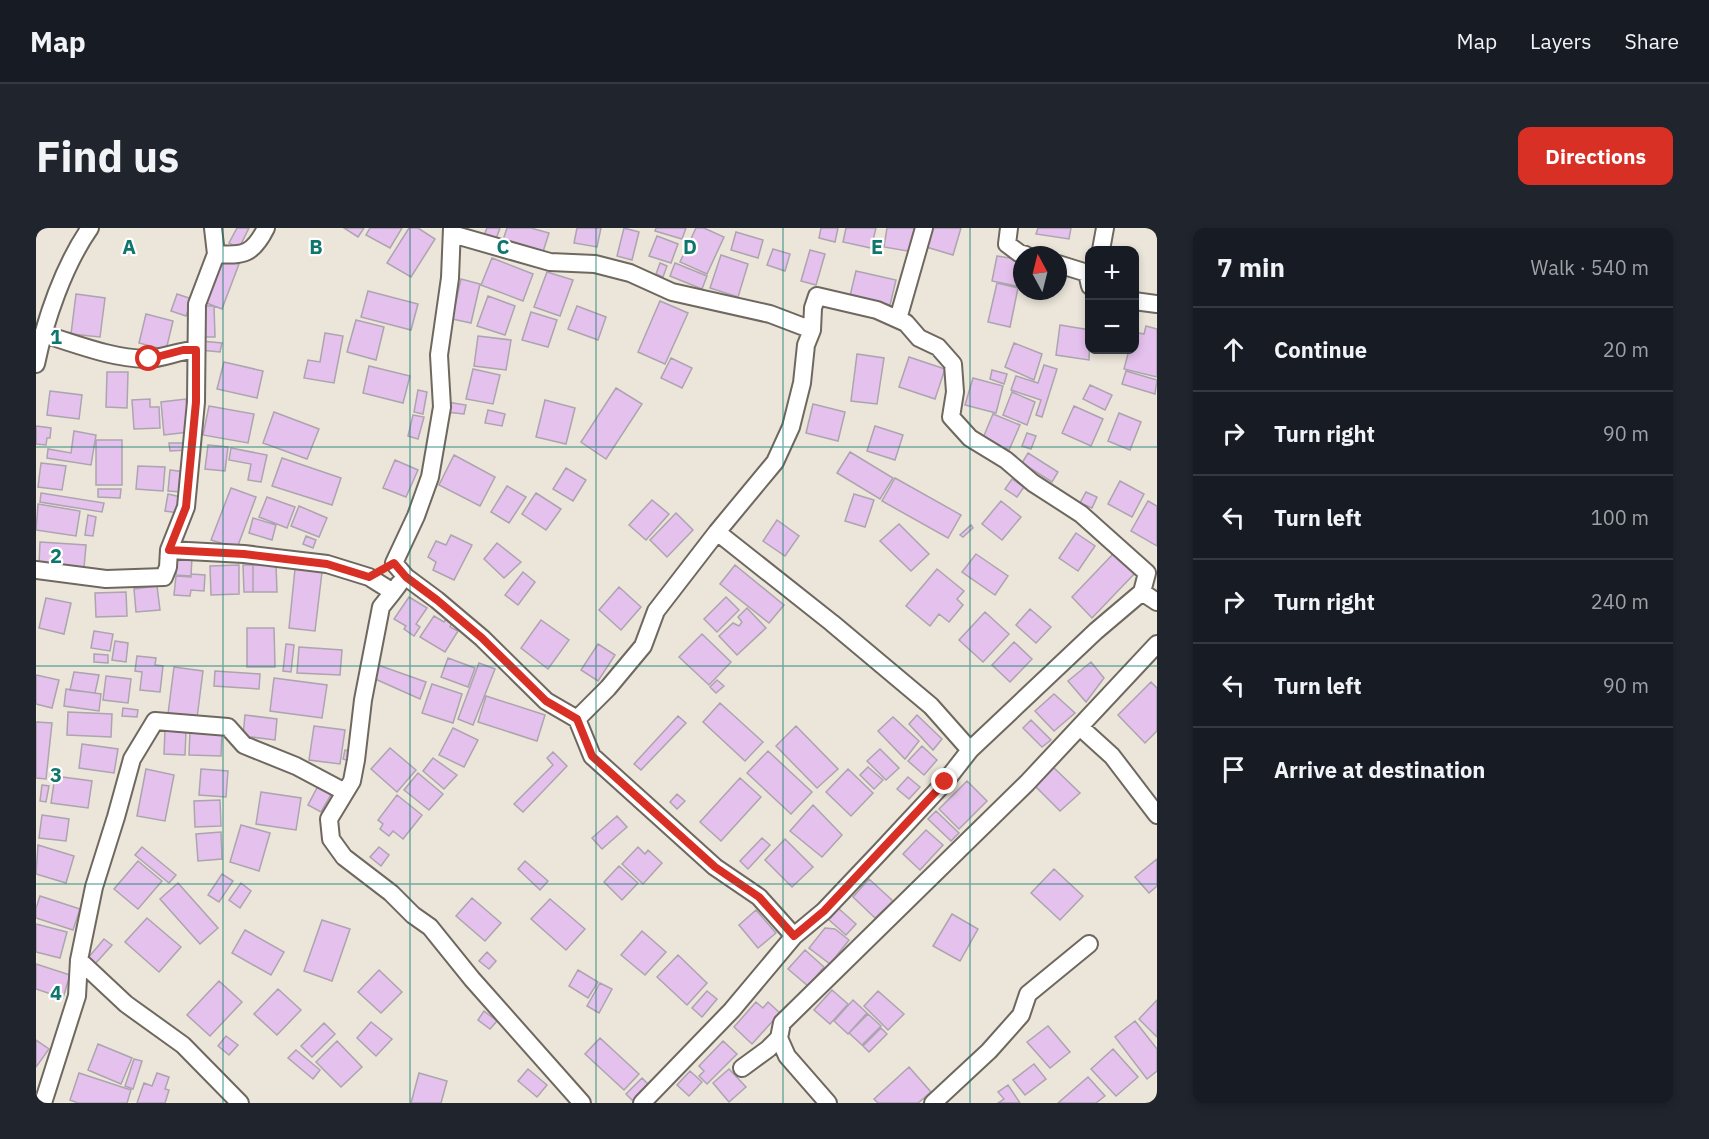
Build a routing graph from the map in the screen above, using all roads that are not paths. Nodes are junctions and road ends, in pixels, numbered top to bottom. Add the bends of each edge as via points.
1 (90, 228) edge
2 (213, 228) edge
3 (266, 228) edge
4 (924, 228) edge
5 (1009, 228) edge
6 (1105, 228) edge
7 (452, 231) edge
8 (1102, 246) edge
9 (1013, 248) edge
10 (216, 254) junction
11 (1067, 267) edge
12 (1085, 274) edge
13 (1139, 301) edge
14 (1157, 303) edge
15 (898, 319) junction
16 (812, 330) junction
17 (42, 334) junction
18 (196, 350) junction
19 (36, 364) edge
20 (717, 532) junction
21 (169, 550) junction
22 (394, 563) junction
23 (36, 570) edge
24 (369, 577) junction
25 (406, 577) junction
26 (393, 592) junction
27 (1142, 592) junction
28 (1157, 602) edge
29 (1157, 644) edge
30 (577, 719) junction
31 (1080, 727) junction
32 (970, 750) junction
33 (345, 792) junction
34 (1157, 815) edge
35 (794, 936) junction
36 (1089, 944) dead end
37 (79, 960) junction
38 (779, 1038) junction
39 (741, 1068) dead end
40 (43, 1103) edge
41 (240, 1103) edge
42 (582, 1103) edge
43 (642, 1103) edge
44 (828, 1103) edge
45 (933, 1103) edge

1 - 17 street via 80,242
2 - 10 street
3 - 10 street via 257,245 238,256
4 - 15 street
5 - 9 street via 1007,244
6 - 8 street
7 - 16 street via 550,262 595,264 621,271 672,292 770,314
7 - 22 street via 439,355 442,407 430,477
10 - 18 street via 197,304
11 - 12 street
13 - 14 street
15 - 16 street via 818,296
15 - 27 street via 906,322 919,338 938,347 953,364 955,392 951,417 970,438 1081,514 1147,573
16 - 20 street via 791,427 775,462
17 - 18 street via 116,356 149,359
17 - 19 street
18 - 21 street via 196,402 186,507
20 - 30 street via 656,611 643,646
20 - 32 street via 931,705
21 - 23 street via 164,577 86,578
21 - 24 street via 327,564
22 - 24 street
22 - 25 street
24 - 26 street
25 - 26 street
25 - 30 street via 482,638 546,701
26 - 33 street via 381,607 352,781
27 - 28 street
27 - 32 street
29 - 31 street
30 - 35 street via 592,756 715,867 759,897
31 - 34 street via 1112,756
31 - 38 street via 782,1023
32 - 35 street via 824,911
33 - 37 street via 244,745 228,727 155,721 132,759 93,887
33 - 42 street via 329,819 331,839 344,857 430,927
35 - 43 street via 732,1010
36 - 45 street via 1028,994 1021,1015
37 - 40 street via 76,996
37 - 41 street via 126,1004 183,1045
38 - 39 street
38 - 44 street via 787,1056

